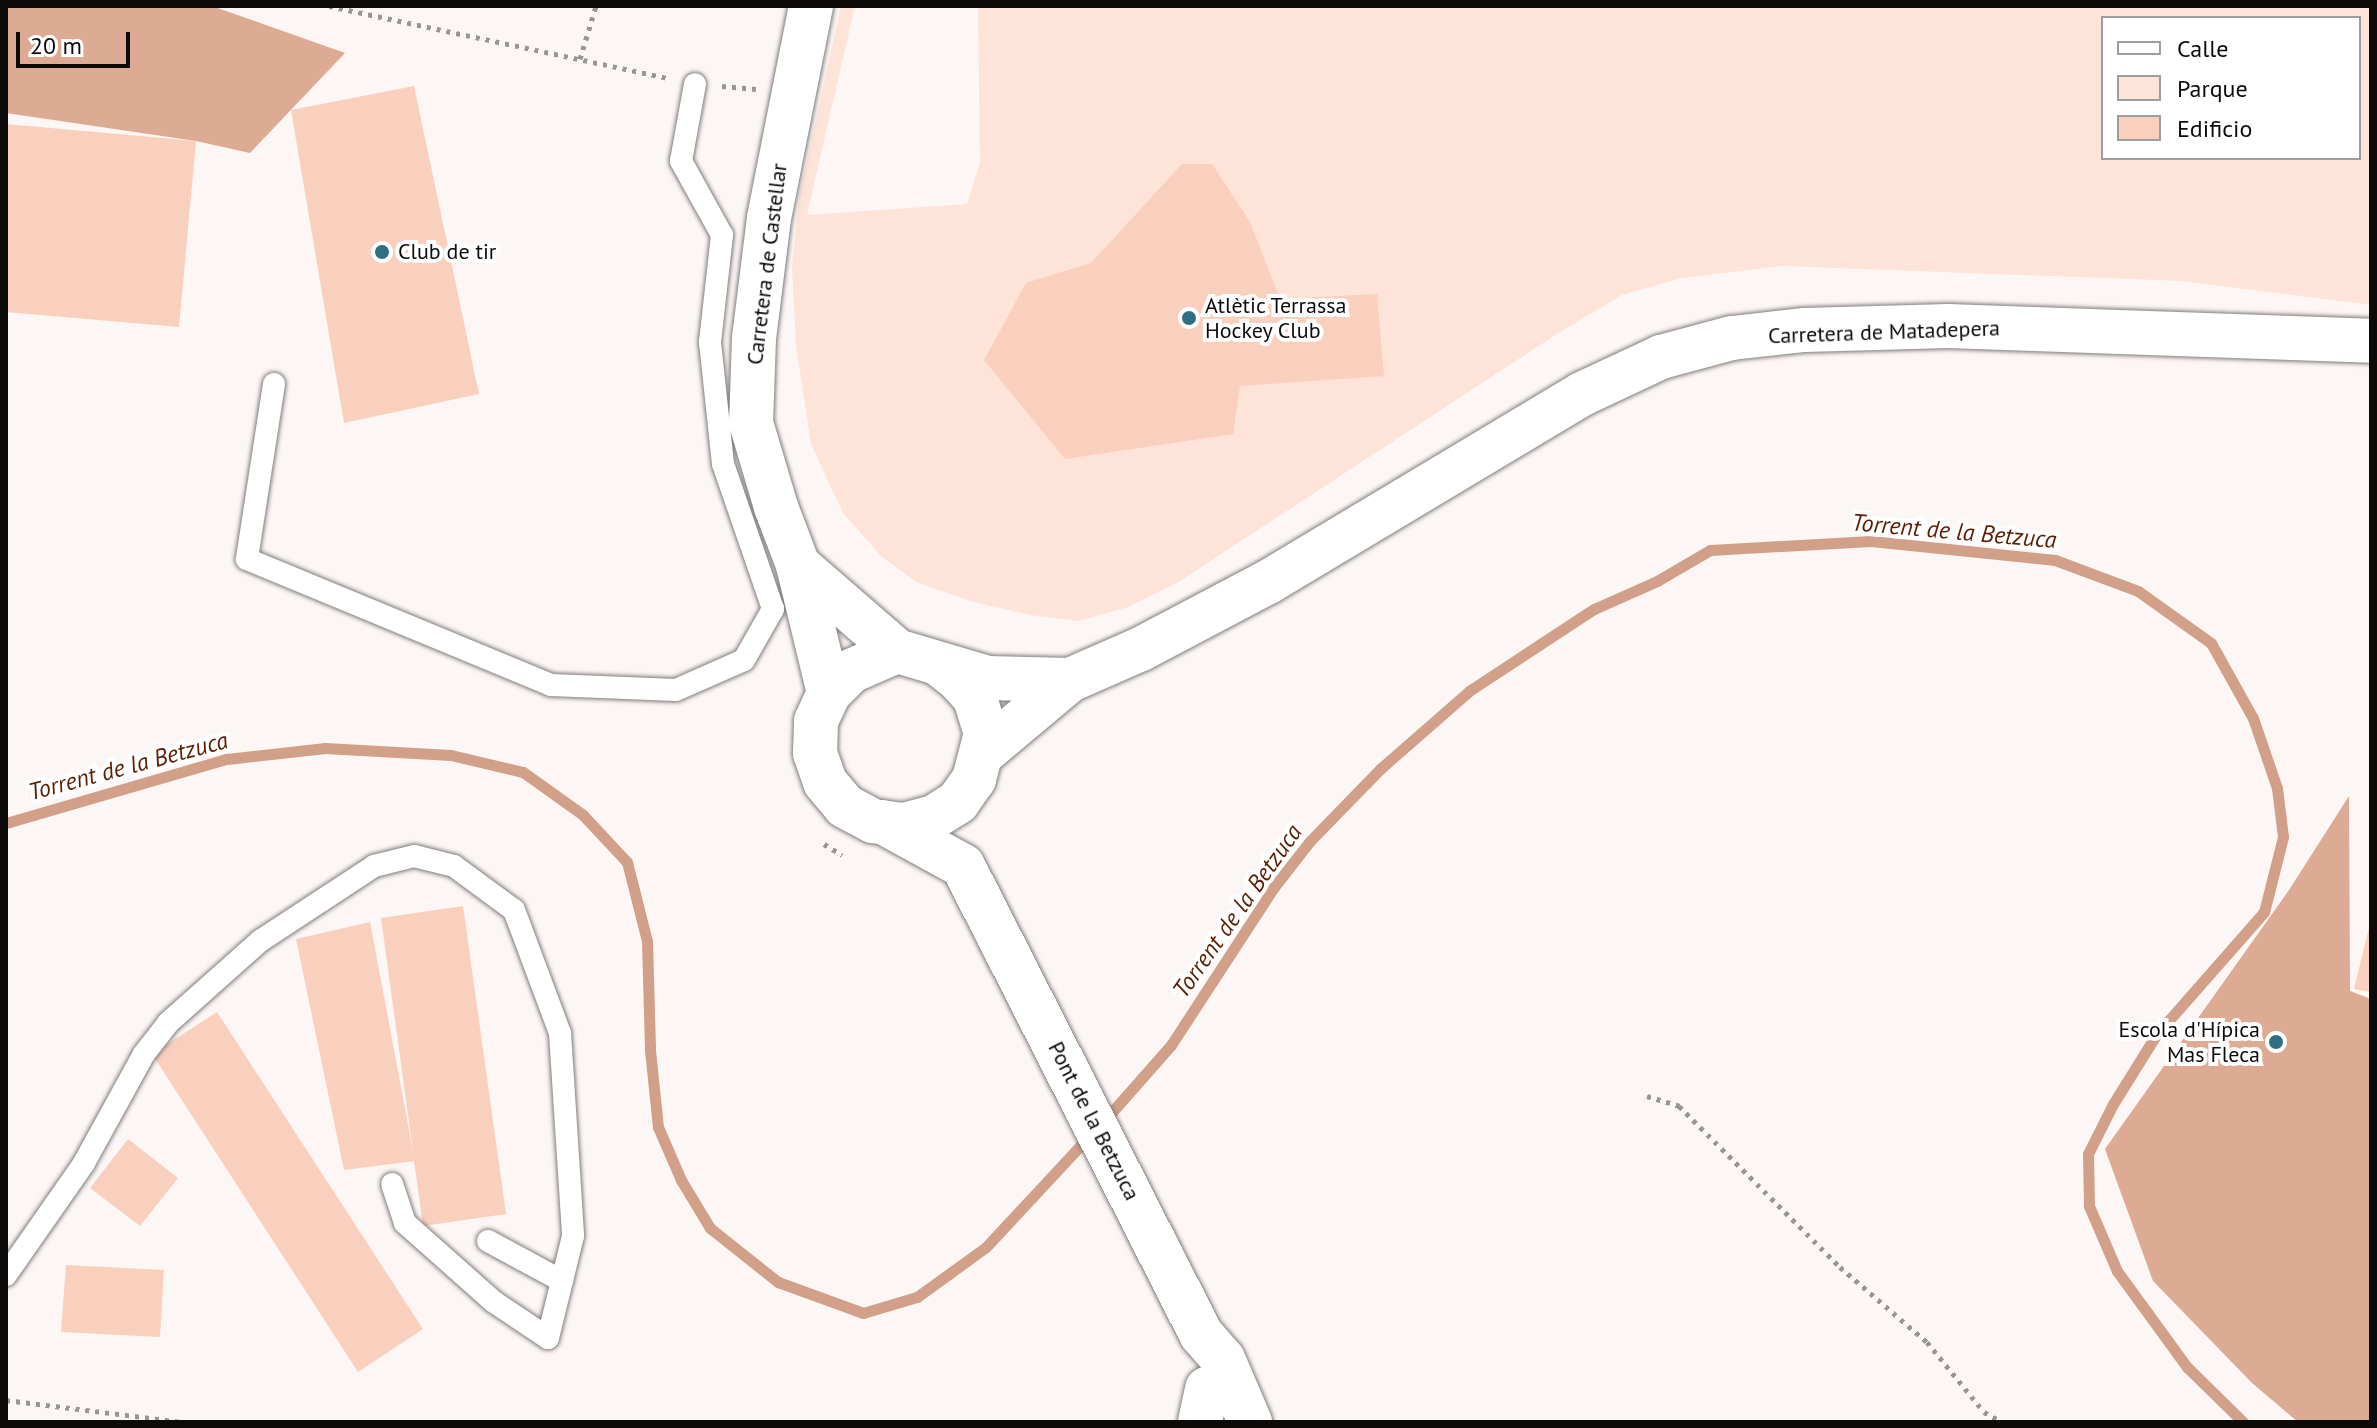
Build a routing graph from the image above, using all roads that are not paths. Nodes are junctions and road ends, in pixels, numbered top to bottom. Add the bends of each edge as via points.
1 (811, 6) edge
2 (695, 84) road end
3 (2371, 341) edge
4 (274, 384) dead end
5 (798, 565) junction
6 (897, 651) junction
7 (940, 665) junction
8 (1070, 680) junction
9 (829, 693) junction
10 (983, 753) junction
11 (964, 793) junction
12 (883, 822) junction
13 (963, 866) junction
14 (392, 1184) dead end
15 (488, 1241) dead end
16 (6, 1275) edge
17 (562, 1281) junction
18 (1201, 1334) junction
19 (1210, 1411) edge
20 (1250, 1422) edge

1 - 5 street, Carretera de Castellar via 769,218 754,338 751,423
2 - 4 lane via 681,161 722,235 710,342 723,464 773,609 744,660 676,690 551,685 247,559
3 - 8 street, Carretera de Matadepera via 1948,326 1732,338 1661,357 1582,394 1268,582
5 - 6 street, Carretera de Castellar
5 - 9 street, Carretera de Castellar
6 - 7 street
6 - 9 street via 851,671
7 - 8 street via 988,678
7 - 10 street via 975,698 986,733
8 - 10 street
9 - 12 street via 816,721 815,753 825,782 845,806
10 - 11 street
11 - 12 street via 934,817 904,825
11 - 13 street
12 - 13 street
13 - 18 street, Pont de la Betzuca
14 - 17 lane via 405,1223 494,1302 548,1338
15 - 17 lane
16 - 17 lane via 84,1163 144,1054 168,1023 260,941 374,866 414,856 454,866 514,910 560,1033 573,1236
18 - 19 street
18 - 20 street via 1223,1359

